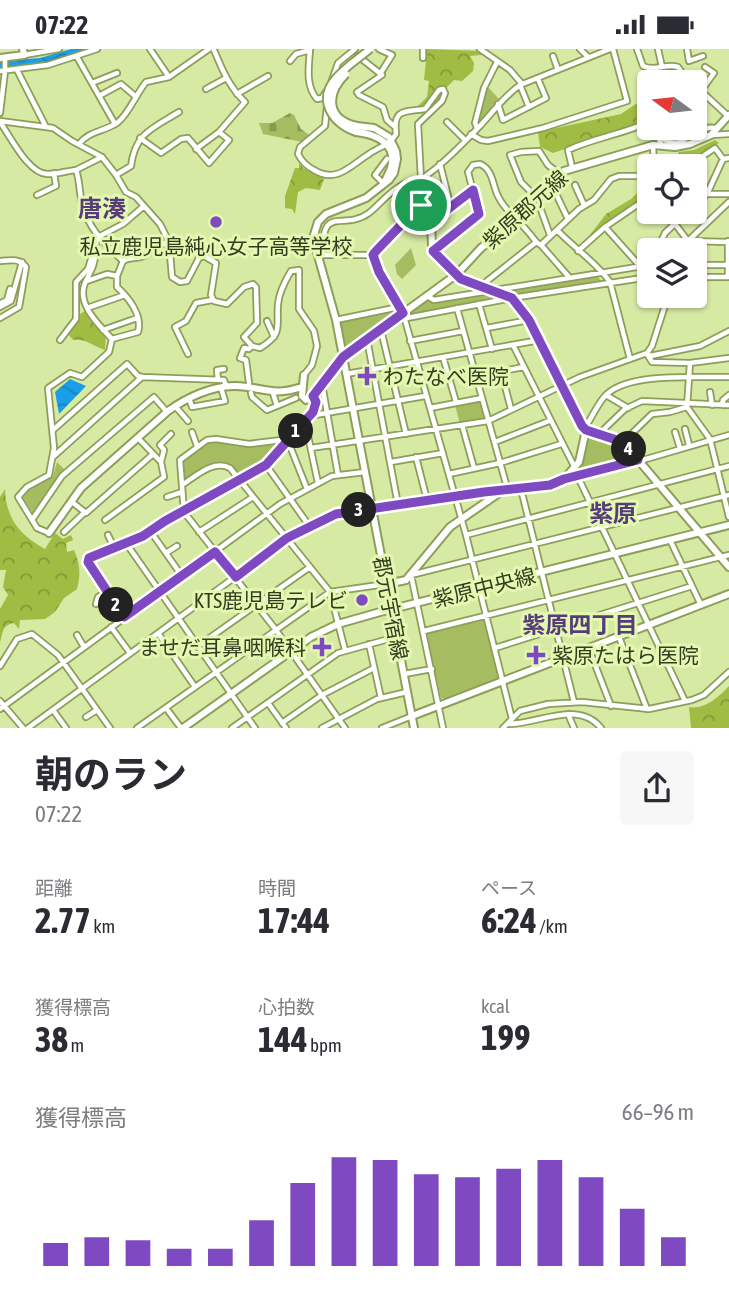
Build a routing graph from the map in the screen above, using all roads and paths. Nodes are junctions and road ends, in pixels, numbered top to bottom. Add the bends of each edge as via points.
1 (59, 49) edge
2 (80, 49) edge
3 (97, 49) edge
4 (150, 49) edge
5 (213, 49) edge
6 (310, 49) edge
7 (371, 49) edge
8 (379, 49) edge
9 (423, 49) edge
10 (480, 49) edge
11 (580, 49) edge
12 (612, 49) edge
13 (637, 49) edge
14 (658, 49) edge
15 (687, 49) edge
16 (354, 51) edge
17 (24, 52) edge
18 (80, 56) junction
19 (553, 56) dead end
20 (703, 56) dead end
21 (588, 57) junction
22 (2, 58) edge
23 (423, 58) dead end
24 (290, 61) dead end
25 (497, 62) junction
26 (662, 67) junction
27 (705, 67) dead end
28 (17, 70) junction
29 (680, 70) edge
30 (3, 71) edge
31 (558, 71) junction
32 (117, 73) dead end
33 (380, 74) junction
34 (268, 76) dead end
35 (169, 77) junction
36 (226, 78) junction
37 (538, 79) junction
38 (92, 83) junction
39 (521, 84) junction
40 (330, 85) junction
41 (206, 89) dead end
42 (237, 95) junction
43 (99, 96) junction
44 (135, 96) junction
45 (497, 103) junction
46 (529, 107) junction
47 (179, 112) dead end
48 (0, 113) edge
49 (729, 115) edge
50 (0, 121) edge
51 (447, 122) dead end
52 (115, 124) junction
53 (45, 125) junction
54 (395, 127) junction
55 (477, 128) junction
56 (637, 128) edge
57 (717, 128) junction
58 (707, 129) edge
59 (219, 132) junction
60 (471, 134) junction
61 (710, 135) junction
62 (729, 135) edge
63 (140, 138) junction
64 (465, 140) junction
65 (657, 140) edge
66 (666, 140) edge
67 (684, 140) edge
68 (389, 143) junction
69 (79, 145) junction
70 (657, 145) junction
71 (195, 149) junction
72 (656, 154) edge
73 (706, 154) edge
74 (102, 157) junction
75 (387, 159) dead end
76 (726, 159) edge
77 (440, 164) junction
78 (572, 167) junction
79 (76, 170) junction
80 (54, 173) junction
81 (560, 174) junction
82 (116, 175) junction
83 (637, 177) edge
84 (421, 179) junction
85 (384, 184) junction
86 (575, 185) dead end
87 (473, 190) junction
88 (707, 194) joint
89 (729, 194) edge
90 (37, 195) dead end
91 (557, 196) dead end
92 (536, 197) junction
93 (426, 200) junction
94 (729, 202) edge
95 (584, 205) junction
96 (637, 205) edge
97 (144, 206) junction
98 (451, 208) junction
99 (541, 210) dead end
100 (516, 218) junction
101 (568, 219) junction
102 (431, 222) junction
103 (673, 224) edge
104 (675, 224) edge
105 (606, 227) junction
106 (557, 230) junction
107 (550, 236) junction
108 (98, 237) junction
109 (661, 238) edge
110 (686, 238) edge
111 (691, 238) edge
112 (707, 241) edge
113 (728, 241) edge
114 (169, 242) junction
115 (538, 244) junction
116 (95, 250) junction
117 (433, 251) junction
118 (578, 251) junction
119 (320, 255) junction
120 (373, 255) junction
121 (0, 261) edge
122 (123, 261) junction
123 (22, 262) junction
124 (637, 263) edge
125 (637, 265) edge
126 (707, 265) edge
127 (728, 265) edge
128 (603, 271) junction
129 (457, 274) junction
130 (117, 276) junction
131 (569, 277) junction
132 (707, 277) edge
133 (729, 277) edge
134 (637, 279) edge
135 (86, 281) junction
136 (610, 282) junction
137 (10, 289) dead end
138 (491, 289) junction
139 (125, 295) junction
140 (427, 296) junction
141 (512, 298) junction
142 (212, 300) junction
143 (0, 305) edge
144 (480, 305) junction
145 (87, 308) junction
146 (457, 308) junction
147 (664, 308) edge
148 (401, 310) junction
149 (0, 318) edge
150 (137, 318) junction
151 (335, 320) junction
152 (529, 320) junction
153 (267, 321) dead end
154 (486, 328) junction
155 (381, 329) junction
156 (103, 330) junction
157 (463, 331) junction
158 (729, 331) edge
159 (274, 337) junction
160 (112, 339) junction
161 (367, 339) junction
162 (60, 340) dead end
163 (540, 340) junction
164 (410, 341) junction
165 (513, 345) junction
166 (252, 346) junction
167 (492, 349) junction
168 (469, 352) junction
169 (647, 353) junction
170 (188, 354) dead end
171 (343, 357) junction
172 (443, 357) junction
173 (729, 358) edge
174 (631, 359) junction
175 (415, 362) junction
176 (690, 363) junction
177 (391, 366) junction
178 (524, 367) junction
179 (224, 369) dead end
180 (373, 369) junction
181 (501, 371) junction
182 (346, 374) junction
183 (304, 375) joint
184 (476, 376) junction
185 (142, 377) junction
186 (729, 377) edge
187 (689, 379) junction
188 (218, 380) junction
189 (250, 383) dead end
190 (322, 384) junction
191 (562, 384) junction
192 (223, 387) junction
193 (302, 387) junction
194 (709, 392) dead end
195 (251, 393) dead end
196 (272, 393) junction
197 (606, 395) junction
198 (729, 395) edge
199 (313, 396) junction
200 (425, 396) junction
201 (538, 397) junction
202 (189, 398) junction
203 (296, 398) dead end
204 (482, 398) junction
205 (400, 401) junction
206 (456, 402) junction
207 (380, 404) junction
208 (688, 405) junction
209 (712, 405) junction
210 (722, 405) junction
211 (729, 405) edge
212 (175, 406) junction
213 (277, 406) junction
214 (430, 408) junction
215 (628, 408) junction
216 (353, 409) junction
217 (511, 409) junction
218 (167, 412) junction
219 (327, 414) junction
220 (309, 416) junction
221 (188, 421) dead end
222 (305, 421) junction
223 (488, 421) junction
224 (550, 421) junction
225 (462, 425) junction
226 (436, 429) junction
227 (685, 429) dead end
228 (53, 430) junction
229 (586, 430) junction
230 (192, 432) dead end
231 (675, 432) dead end
232 (171, 434) dead end
233 (406, 434) junction
234 (599, 434) junction
235 (729, 435) edge
236 (386, 437) junction
237 (138, 438) junction
238 (709, 439) junction
239 (289, 440) junction
240 (359, 442) junction
241 (495, 442) junction
242 (623, 442) junction
243 (561, 444) junction
244 (333, 445) junction
245 (690, 445) junction
246 (197, 446) junction
247 (311, 448) junction
248 (680, 448) junction
249 (443, 453) junction
250 (152, 455) junction
251 (53, 457) junction
252 (416, 457) junction
253 (638, 460) junction
254 (391, 461) junction
255 (161, 462) junction
256 (500, 463) junction
257 (266, 465) junction
258 (729, 466) edge
259 (474, 468) junction
260 (717, 470) junction
261 (365, 472) junction
262 (576, 472) junction
263 (449, 474) junction
264 (338, 475) junction
265 (239, 479) junction
266 (317, 483) junction
267 (182, 485) junction
268 (659, 485) junction
269 (307, 489) junction
270 (521, 489) junction
271 (505, 491) junction
272 (182, 492) junction
273 (253, 496) junction
274 (456, 496) junction
275 (727, 496) edge
276 (167, 497) dead end
277 (290, 498) junction
278 (427, 501) junction
279 (72, 502) junction
280 (589, 502) junction
281 (398, 505) junction
282 (372, 508) junction
283 (679, 508) junction
284 (184, 512) junction
285 (84, 513) junction
286 (267, 513) junction
287 (461, 517) junction
288 (729, 517) edge
289 (528, 518) junction
290 (32, 520) junction
291 (105, 520) dead end
292 (729, 525) edge
293 (310, 527) junction
294 (601, 528) junction
295 (64, 532) dead end
296 (151, 532) junction
297 (199, 532) junction
298 (700, 532) junction
299 (49, 533) joint
300 (108, 535) dead end
301 (466, 535) junction
302 (287, 538) junction
303 (670, 540) junction
304 (126, 543) junction
305 (534, 545) junction
306 (177, 546) dead end
307 (114, 548) junction
308 (215, 552) junction
309 (166, 553) junction
310 (614, 554) junction
311 (729, 555) edge
312 (721, 557) junction
313 (472, 560) junction
314 (310, 567) junction
315 (683, 567) junction
316 (729, 567) edge
317 (541, 572) junction
318 (411, 575) junction
319 (182, 576) junction
320 (236, 577) junction
321 (627, 580) junction
322 (387, 584) junction
323 (692, 586) junction
324 (479, 588) junction
325 (107, 591) junction
326 (160, 591) junction
327 (330, 592) junction
328 (729, 594) edge
329 (548, 600) junction
330 (419, 603) junction
331 (638, 603) junction
332 (96, 604) dead end
333 (257, 605) junction
334 (701, 605) junction
335 (392, 610) junction
336 (486, 615) junction
337 (124, 617) junction
338 (179, 618) junction
339 (338, 624) junction
340 (648, 625) junction
341 (111, 627) junction
342 (276, 629) junction
343 (556, 629) junction
344 (424, 631) junction
345 (158, 633) junction
346 (77, 635) dead end
347 (396, 637) junction
348 (619, 637) junction
349 (369, 644) junction
350 (198, 646) junction
351 (85, 647) junction
352 (495, 648) junction
353 (589, 649) junction
354 (345, 650) junction
355 (292, 651) junction
356 (130, 653) junction
357 (563, 658) junction
358 (64, 662) junction
359 (0, 666) edge
360 (374, 668) junction
361 (432, 669) junction
362 (217, 672) junction
363 (729, 672) edge
364 (307, 674) junction
365 (404, 674) junction
366 (503, 681) junction
367 (195, 687) junction
368 (82, 689) junction
369 (408, 691) junction
370 (232, 694) junction
371 (322, 695) junction
372 (380, 698) junction
373 (0, 701) edge
374 (685, 701) junction
375 (574, 702) junction
376 (268, 703) junction
377 (439, 706) junction
378 (611, 706) junction
379 (2, 707) edge
380 (166, 708) junction
381 (647, 709) junction
382 (97, 710) junction
383 (53, 711) junction
384 (568, 714) junction
385 (412, 716) junction
386 (86, 717) dead end
387 (248, 717) junction
388 (339, 719) junction
389 (511, 722) junction
390 (284, 726) edge
391 (524, 726) edge
392 (23, 728) edge
393 (28, 728) edge
394 (66, 728) edge
395 (110, 728) edge
396 (137, 728) edge
397 (182, 728) edge
398 (232, 728) edge
399 (255, 728) edge
400 (321, 728) edge
401 (345, 728) edge
402 (382, 728) edge
403 (414, 728) edge
404 (443, 728) edge
405 (503, 728) edge
406 (574, 728) edge
407 (601, 728) edge

1 - 17 street
2 - 18 street
3 - 18 street
4 - 35 street
5 - 35 street
5 - 36 street
6 - 24 street
6 - 40 street via 313,96 322,98
7 - 68 street, bridge via 338,82 332,96 334,110 356,129 378,129
8 - 33 street via 392,55
9 - 23 street
10 - 25 street
11 - 21 street
12 - 21 street
12 - 60 street via 627,101 488,141
13 - 26 street via 643,66
14 - 26 street
15 - 20 street via 689,61
16 - 33 street
16 - 40 street via 338,63
17 - 22 street
18 - 28 street
18 - 38 street
19 - 31 street
21 - 31 street
22 - 30 street
25 - 39 street
25 - 55 street via 484,88
26 - 29 street
27 - 49 street via 714,73 701,91
28 - 30 street
28 - 53 street
30 - 48 street
31 - 37 street
32 - 38 street
33 - 54 street via 358,92 383,107
34 - 42 street
35 - 44 street via 146,82
36 - 41 street
36 - 42 street
37 - 39 street
37 - 46 street via 546,98
38 - 43 street
39 - 45 street
39 - 46 street
40 - 68 street via 325,126 299,149 305,165 324,175 339,174
42 - 59 street via 245,102
43 - 44 street via 121,85
43 - 52 street
44 - 52 street
45 - 46 street via 503,120
45 - 55 street
47 - 63 street
49 - 57 street, 紫原郡元線
50 - 53 street
50 - 80 street via 33,169
51 - 64 street
52 - 69 street via 90,133
53 - 69 street
54 - 68 street
54 - 84 street via 396,117 425,109 443,89 442,101 418,124
55 - 60 street
56 - 78 street via 568,150
57 - 58 street
57 - 61 street, 紫原郡元線
59 - 71 street
59 - 71 street via 229,140 209,163
60 - 64 street
61 - 62 street
61 - 70 street, 紫原郡元線 via 685,146
63 - 71 street via 161,152 187,138
63 - 82 street via 131,166
64 - 77 street
65 - 70 street
66 - 67 street
68 - 85 street via 396,151 397,164
69 - 74 street
70 - 72 street
70 - 78 street, 紫原郡元線
73 - 76 street via 715,148
74 - 79 street
74 - 82 street
75 - 85 street via 375,175
76 - 88 street
77 - 84 street
77 - 98 street
78 - 81 street, 紫原郡元線
79 - 80 street
79 - 108 street via 82,204
80 - 90 street via 56,186
81 - 92 street, 紫原郡元線
81 - 92 street via 539,151 510,155 521,182
82 - 97 street via 126,193
83 - 95 street via 615,177
84 - 93 street
84 - 119 street via 400,186 362,217 330,223 323,233
85 - 119 street, 郡元宇宿線 via 318,222 313,238
86 - 95 street
87 - 98 street
87 - 100 street via 469,169 484,165 499,199
87 - 117 street via 479,214
88 - 89 street
91 - 101 street
92 - 100 street, 紫原郡元線
93 - 102 street
93 - 120 street
94 - 111 street
95 - 101 street
96 - 105 street
97 - 108 street
97 - 114 street
98 - 102 street
99 - 107 street
100 - 115 street
100 - 129 street, 紫原郡元線
101 - 106 street
102 - 117 street
103 - 109 street
104 - 110 street
105 - 118 street
105 - 124 street
106 - 107 street
106 - 118 street
107 - 115 street
108 - 116 street
108 - 122 street
112 - 113 street
113 - 127 street
114 - 122 street via 142,257
114 - 142 street via 170,271 180,282 187,281 201,256 216,263
115 - 131 street
115 - 138 street via 487,281
116 - 135 street
116 - 162 street via 88,269 76,282 76,319
117 - 129 street
118 - 128 street
119 - 120 street
119 - 151 street, 郡元宇宿線
120 - 148 street
121 - 123 street
122 - 130 street
123 - 143 street via 11,301
123 - 149 street via 26,267 21,302
125 - 128 street
126 - 127 street
127 - 133 street
128 - 131 street
128 - 136 street
129 - 138 street
129 - 140 street, 紫原郡元線
130 - 135 street via 107,274
130 - 139 street via 117,286
131 - 138 street
132 - 133 street
134 - 136 street
135 - 145 street
136 - 141 street
136 - 174 street
137 - 143 street
138 - 140 street via 440,299
138 - 141 street
139 - 145 street
139 - 150 street
140 - 148 street, 紫原郡元線
141 - 144 street
141 - 152 street
142 - 166 street via 225,305 244,287 256,287 257,323 244,337
142 - 170 street via 196,303 186,321 175,327
144 - 146 street
144 - 154 street
145 - 156 street
146 - 148 street via 407,318
146 - 157 street
147 - 169 street
148 - 151 street
148 - 155 street, 紫原郡元線
148 - 164 street
150 - 156 street
150 - 160 street via 138,332
151 - 171 street, 郡元宇宿線
152 - 154 street
152 - 163 street
153 - 159 street
154 - 167 street
155 - 161 street, 紫原郡元線
155 - 177 street
156 - 160 street
157 - 164 street
157 - 168 street
158 - 169 street via 700,346
159 - 166 street via 260,348
159 - 183 street via 279,331 283,285 291,271 299,270 299,309 314,331 317,346
160 - 228 street via 109,352 82,377 70,373 48,388
161 - 171 street, 紫原郡元線
161 - 180 street
163 - 165 street
163 - 191 street
164 - 175 street
165 - 167 street
165 - 178 street
166 - 189 street via 244,348 240,358 246,360
167 - 168 street
168 - 172 street
168 - 184 street
169 - 174 street
169 - 176 street via 652,362
171 - 182 street, 郡元宇宿線
171 - 190 street, 紫原郡元線
172 - 175 street
172 - 206 street
173 - 176 street
174 - 191 street
175 - 177 street
175 - 200 street
176 - 187 street
177 - 180 street
177 - 205 street
178 - 181 street
178 - 201 street
179 - 188 street via 216,370
180 - 182 street
180 - 207 street
181 - 184 street
181 - 217 street
182 - 216 street, 郡元宇宿線
183 - 193 street
184 - 204 street
185 - 188 street
185 - 228 street via 127,365
185 - 251 street
186 - 187 street
187 - 197 street via 639,381
187 - 208 street
188 - 192 street via 223,380
190 - 199 street, 紫原郡元線
190 - 219 street
191 - 201 street
191 - 229 street
192 - 196 street
192 - 202 street
192 - 202 street via 225,401 192,407
193 - 196 street
193 - 199 street via 303,399
194 - 209 street
195 - 213 street via 267,409
196 - 213 street
197 - 215 street
197 - 229 street
198 - 210 street
199 - 220 street via 316,402
200 - 205 street
200 - 214 street
201 - 217 street
201 - 224 street
202 - 212 street
203 - 213 street
204 - 206 street
204 - 223 street
205 - 207 street
205 - 233 street
206 - 214 street
207 - 216 street
207 - 236 street
208 - 209 street
208 - 215 street via 642,401
208 - 238 street
208 - 242 street via 653,414
209 - 210 street
210 - 211 street
212 - 218 street
212 - 221 street
214 - 226 street
215 - 234 street
216 - 219 street
216 - 240 street, 郡元宇宿線
217 - 223 street
218 - 237 street
218 - 290 street via 154,397 62,476
219 - 220 street
219 - 244 street
220 - 222 street
222 - 239 street
222 - 247 street
223 - 225 street
223 - 241 street
224 - 241 street
224 - 243 street
225 - 226 street
225 - 259 street
226 - 233 street
226 - 249 street
227 - 245 street
228 - 251 street
229 - 234 street
229 - 262 street
230 - 246 street
231 - 248 street
232 - 255 street via 160,445 164,450
233 - 236 street
234 - 242 street
235 - 238 street
236 - 240 street
236 - 254 street
237 - 250 street
237 - 279 street via 81,488
238 - 245 street
238 - 260 street
239 - 246 street via 249,444 216,439
239 - 257 street
239 - 269 street
240 - 244 street
240 - 261 street, 郡元宇宿線
241 - 256 street
242 - 253 street
243 - 256 street
243 - 262 street
244 - 247 street
244 - 264 street
245 - 248 street
246 - 267 street via 180,460
247 - 266 street
248 - 253 street
249 - 252 street
249 - 263 street
250 - 255 street
250 - 285 street
251 - 290 street via 49,475 18,497
252 - 254 street
252 - 278 street
253 - 262 street
253 - 268 street
254 - 281 street
255 - 291 street via 164,477
256 - 259 street
256 - 271 street
257 - 265 street
257 - 277 street
258 - 260 street
259 - 263 street
260 - 268 street
260 - 275 street
261 - 264 street
261 - 282 street, 郡元宇宿線
262 - 270 street via 550,485
262 - 280 street
263 - 274 street
264 - 266 street
265 - 267 street via 219,464
265 - 273 street
265 - 284 street
266 - 269 street
267 - 272 street
268 - 280 street
268 - 283 street
269 - 277 street
270 - 271 street
270 - 289 street
271 - 274 street
271 - 287 street
272 - 276 street
272 - 284 street
273 - 286 street
273 - 297 street
274 - 278 street
274 - 287 street
275 - 283 street
275 - 288 street
277 - 286 street
277 - 293 street
278 - 281 street
279 - 285 street
279 - 299 street
280 - 289 street
280 - 294 street
281 - 282 street
282 - 293 street via 336,514
282 - 322 street, 郡元宇宿線
283 - 294 street
283 - 298 street
284 - 296 street
284 - 297 street
285 - 295 street
286 - 302 street
286 - 308 street
287 - 301 street
287 - 318 street
289 - 301 street
289 - 305 street
290 - 299 street
292 - 298 street, 紫原中央線
293 - 302 street
294 - 305 street
294 - 310 street
296 - 304 street
296 - 309 street
297 - 308 street
298 - 303 street, 紫原中央線
298 - 312 street
300 - 307 street
301 - 313 street
302 - 314 street
302 - 320 street
303 - 310 street, 紫原中央線
303 - 315 street
304 - 307 street
304 - 326 street
305 - 313 street
305 - 317 street
306 - 309 street
307 - 325 street via 88,560
308 - 319 street
308 - 320 street
309 - 319 street
310 - 317 street, 紫原中央線
310 - 321 street
311 - 312 street
312 - 315 street
312 - 316 street
313 - 318 street
313 - 324 street
314 - 327 street
314 - 333 street
315 - 321 street
315 - 323 street
317 - 324 street, 紫原中央線
317 - 329 street
318 - 322 street
318 - 330 street
319 - 326 street
320 - 333 street
320 - 338 street
321 - 329 street
321 - 331 street
322 - 327 street
322 - 335 street, 郡元宇宿線
323 - 331 street
323 - 334 street
324 - 330 street, 紫原中央線
324 - 336 street
325 - 332 street
325 - 337 street
326 - 337 street
326 - 338 street
327 - 339 street
327 - 342 street
328 - 334 street
329 - 336 street
329 - 343 street
330 - 335 street, 紫原中央線
330 - 344 street
331 - 340 street
331 - 343 street
333 - 342 street
333 - 350 street
334 - 340 street
335 - 339 street, 紫原中央線
335 - 347 street, 郡元宇宿線
336 - 344 street
336 - 352 street
337 - 341 street
338 - 345 street
338 - 350 street
339 - 354 street
339 - 355 street, 紫原中央線
340 - 348 street
340 - 374 street
341 - 351 street
341 - 356 street
342 - 355 street
342 - 362 street
343 - 352 street
343 - 357 street
344 - 361 street
345 - 356 street
345 - 367 street
346 - 351 street
347 - 349 street
347 - 365 street, 郡元宇宿線
348 - 353 street
348 - 381 street
349 - 354 street
349 - 360 street
350 - 362 street
351 - 358 street
352 - 366 street
353 - 357 street
353 - 378 street
354 - 364 street
355 - 364 street
355 - 370 street, 紫原中央線
356 - 368 street
357 - 366 street
357 - 375 street
358 - 359 street via 32,635 17,639
358 - 368 street
358 - 379 street
360 - 371 street
360 - 372 street
361 - 365 street
361 - 377 street
362 - 367 street
362 - 370 street
363 - 374 street via 705,695
364 - 371 street
364 - 376 street
365 - 369 street, 郡元宇宿線
366 - 377 street
366 - 389 street
367 - 380 street
368 - 382 street
368 - 383 street
369 - 372 street
369 - 385 street, 郡元宇宿線
370 - 387 street
370 - 397 street, 紫原中央線
371 - 388 street
371 - 390 street
372 - 388 street
373 - 379 street
374 - 381 street
375 - 378 street
375 - 389 street via 520,711
376 - 387 street
376 - 390 street
377 - 385 street
377 - 404 street
378 - 381 street
379 - 392 street
380 - 396 street
380 - 397 street
382 - 386 street
382 - 395 street
383 - 393 street
383 - 394 street
384 - 391 street
384 - 406 street
384 - 407 street via 586,715
385 - 402 street
385 - 403 street, 郡元宇宿線
387 - 398 street
387 - 399 street
388 - 400 street
388 - 401 street
389 - 391 street
389 - 405 street

